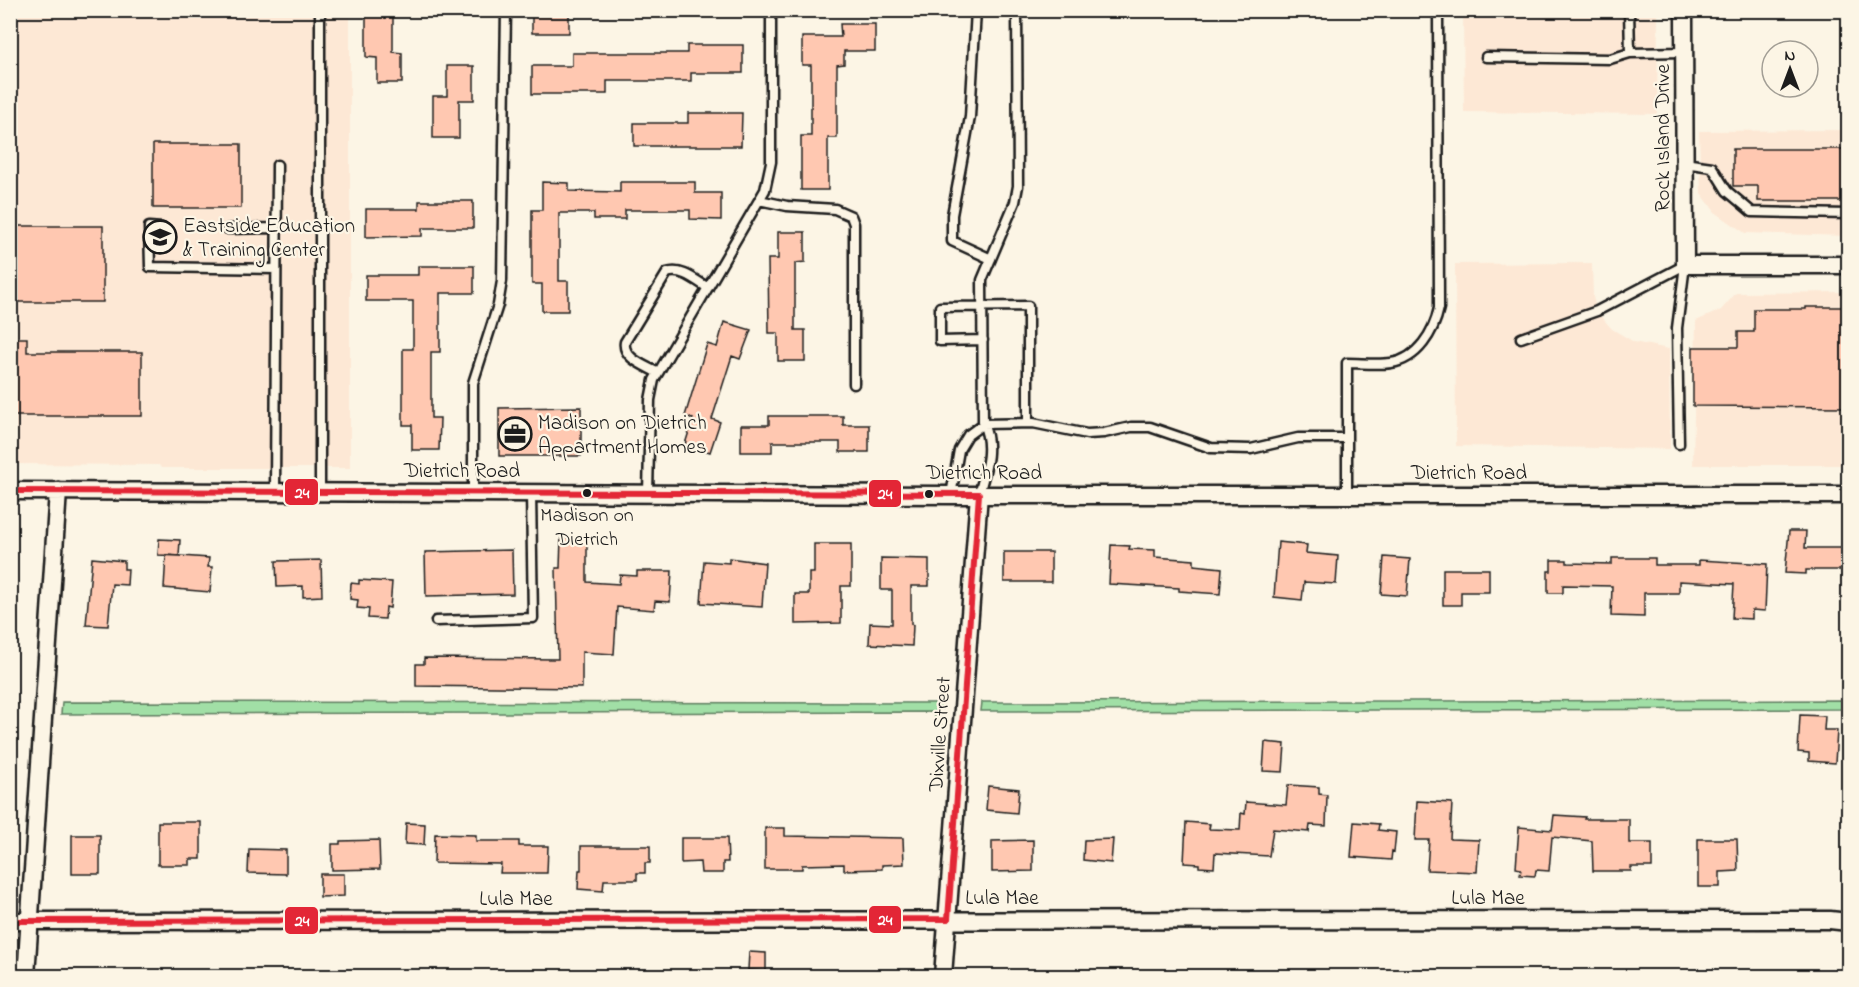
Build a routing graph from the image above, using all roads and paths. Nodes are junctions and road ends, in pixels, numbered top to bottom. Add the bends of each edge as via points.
1 (320, 10) edge
2 (506, 10) edge
3 (771, 10) edge
4 (976, 10) edge
5 (1017, 10) edge
6 (1438, 10) edge
7 (1629, 10) edge
8 (1684, 10) edge
9 (1684, 52) junction
10 (1630, 53) junction
11 (1486, 57) dead end
12 (1684, 163) junction
13 (277, 165) dead end
14 (759, 200) junction
15 (1848, 214) edge
16 (162, 228) dead end
17 (276, 228) junction
18 (228, 229) dead end
19 (991, 259) junction
20 (1685, 265) junction
21 (1848, 265) edge
22 (276, 269) junction
23 (708, 288) junction
24 (982, 306) junction
25 (1521, 338) dead end
26 (983, 340) junction
27 (658, 373) junction
28 (854, 384) dead end
29 (1028, 423) junction
30 (983, 424) junction
31 (1347, 438) junction
32 (1679, 444) dead end
33 (10, 491) edge
34 (58, 491) junction
35 (275, 492) junction
36 (320, 492) junction
37 (473, 493) junction
38 (531, 493) junction
39 (648, 494) junction
40 (951, 495) junction
41 (979, 495) junction
42 (1347, 495) junction
43 (1848, 495) edge
44 (436, 621) dead end
45 (948, 919) junction
46 (10, 921) edge
47 (30, 921) junction
48 (1848, 922) edge
49 (26, 976) edge
50 (943, 976) edge

1 - 36 lane
2 - 37 lane via 502,281 473,383
3 - 14 lane via 771,162
4 - 19 lane via 970,117 952,215 952,241
5 - 19 lane via 1018,186
6 - 31 lane via 1436,324 1406,357 1392,363 1347,363
7 - 10 lane
8 - 9 street, Rock Island Drive
9 - 10 lane
9 - 12 street, Rock Island Drive
10 - 11 lane via 1610,59
12 - 15 lane via 1712,167 1727,191 1752,212
12 - 20 street, Rock Island Drive
13 - 17 lane
14 - 23 lane
14 - 28 lane via 835,209 851,216
16 - 22 lane via 149,227 150,267
17 - 18 lane
17 - 22 lane
19 - 24 lane via 982,280
20 - 21 street
20 - 25 lane via 1597,311
20 - 32 lane via 1677,328
22 - 35 lane
23 - 27 lane
23 - 27 lane via 681,272 667,273 625,342 627,355
24 - 26 lane
24 - 26 lane via 940,307 940,340
24 - 29 lane via 1028,306
26 - 30 lane
27 - 39 lane via 650,400
29 - 30 lane
29 - 31 lane via 1087,434 1150,427 1211,448 1251,449 1298,438
30 - 40 lane via 968,435 959,450
30 - 41 lane via 988,434 988,464
31 - 42 lane
33 - 34 street, Dietrich Road
34 - 35 street, Dietrich Road
34 - 47 street
35 - 36 street, Dietrich Road
36 - 37 street, Dietrich Road
37 - 38 street, Dietrich Road
38 - 39 street, Dietrich Road
38 - 44 lane via 533,618
39 - 40 street, Dietrich Road
40 - 41 street, Dietrich Road
41 - 42 street, Dietrich Road
41 - 45 street, Dixville Street
42 - 43 street, Dietrich Road
45 - 47 street, Lula Mae
45 - 48 street, Lula Mae
45 - 50 street, Dixville Street
46 - 47 street, Lula Mae
47 - 49 street

